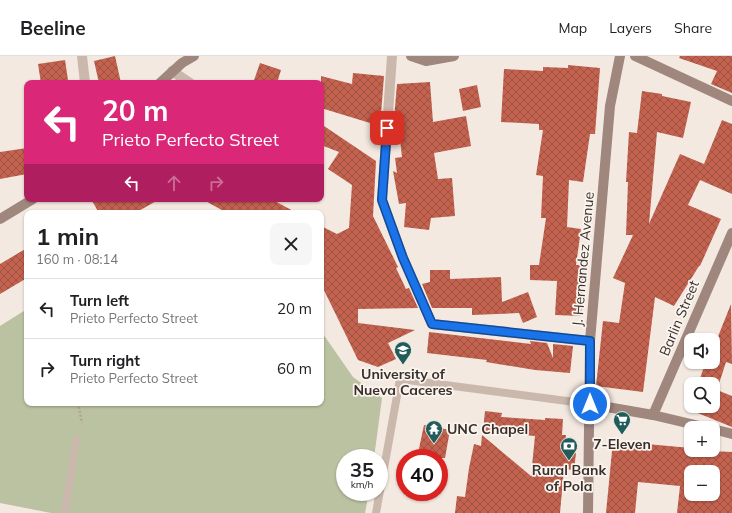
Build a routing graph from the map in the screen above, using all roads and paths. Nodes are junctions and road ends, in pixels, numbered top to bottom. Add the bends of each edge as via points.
1 (82, 56) edge
2 (194, 56) edge
3 (392, 56) edge
4 (411, 56) edge
5 (454, 56) edge
6 (620, 56) edge
7 (635, 56) edge
8 (426, 58) edge
9 (172, 71) junction
10 (85, 80) edge
11 (163, 80) edge
12 (186, 80) edge
13 (732, 101) edge
14 (28, 202) edge
15 (0, 219) edge
16 (732, 233) edge
17 (590, 341) junction
18 (590, 404) junction
19 (79, 406) edge
20 (653, 415) junction
21 (684, 422) edge
22 (82, 423) dead end
23 (720, 431) edge
24 (732, 434) edge
25 (76, 440) dead end
26 (65, 513) edge
27 (376, 513) edge
28 (588, 513) edge

1 - 10 street
2 - 9 street
3 - 17 street via 382,200 403,258 432,324
4 - 8 street
5 - 8 street
6 - 17 street, J. Hernandez Avenue via 610,106
7 - 13 street
9 - 11 street
9 - 12 street
14 - 15 street
16 - 20 street, Barlin Street
17 - 18 street, J. Hernandez Avenue
18 - 20 street
18 - 27 lane via 400,379
18 - 28 street, J. Hernandez Avenue
19 - 22 path
20 - 21 street
23 - 24 street
25 - 26 lane

